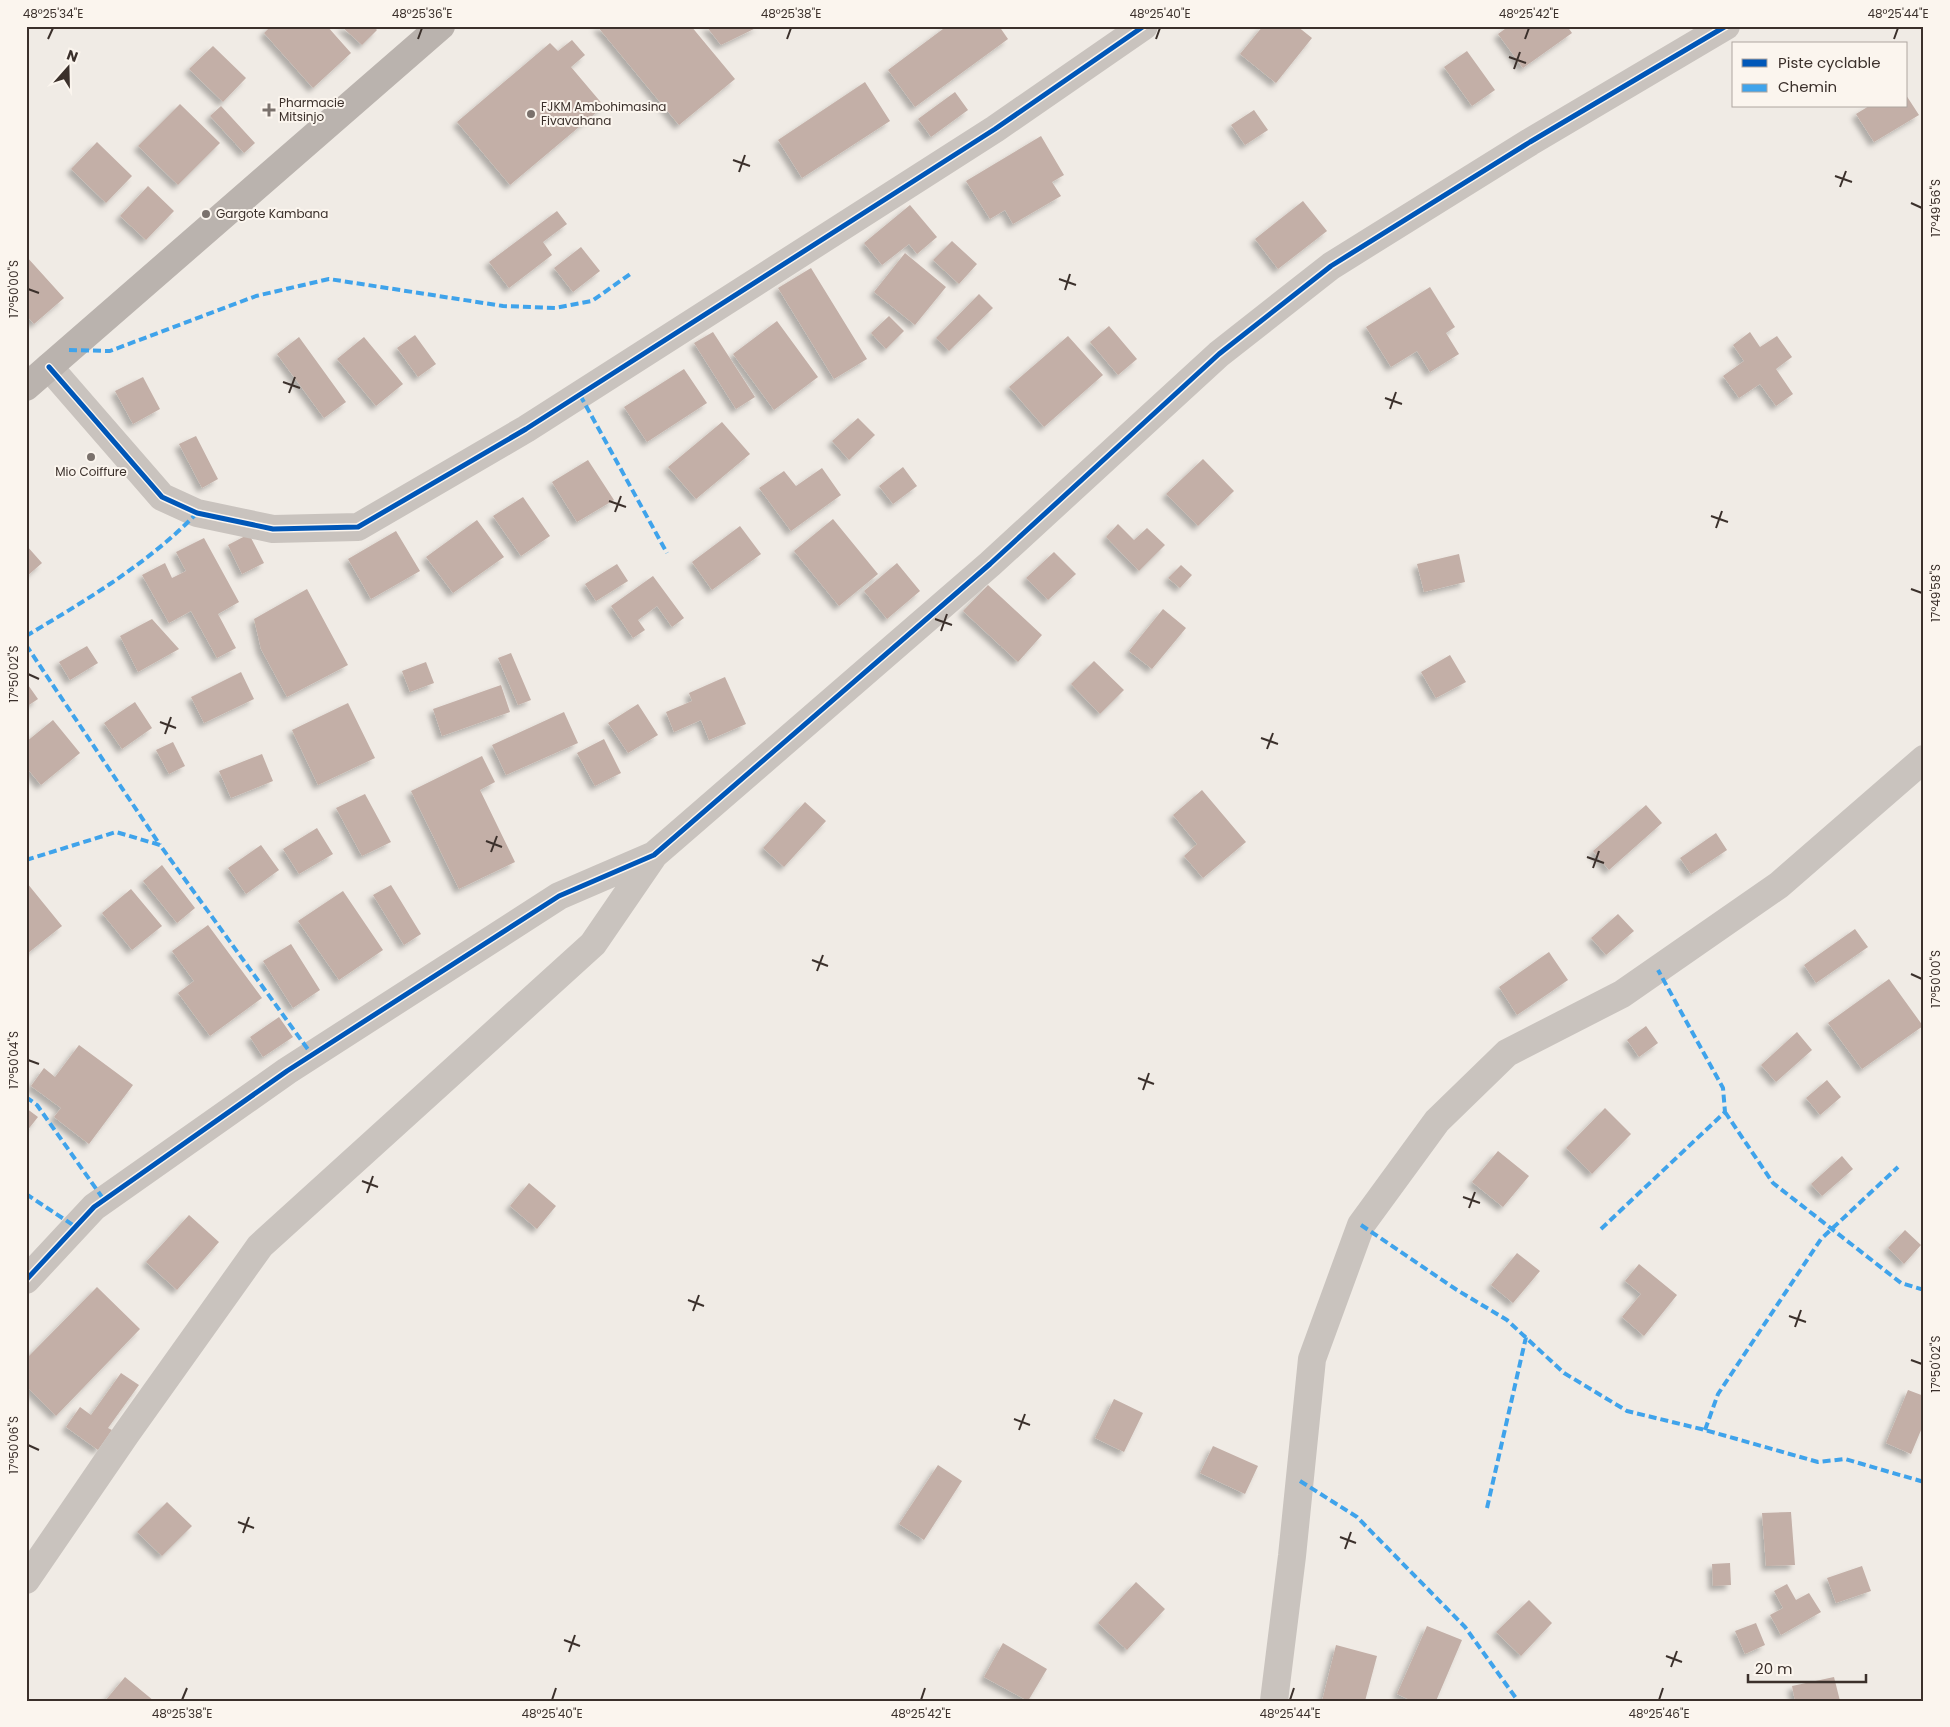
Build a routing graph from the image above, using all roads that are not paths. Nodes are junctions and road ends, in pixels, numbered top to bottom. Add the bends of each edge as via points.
1 (441, 26) edge
2 (1144, 26) edge
3 (1726, 26) edge
4 (48, 367) junction
5 (26, 386) edge
6 (1924, 759) edge
7 (654, 855) junction
8 (26, 1280) edge
9 (26, 1580) edge
10 (1274, 1701) edge

1 - 4 main road
2 - 4 street via 995,130 534,424 358,527 273,529 197,513 162,497
3 - 7 street via 1530,142 1331,266 1219,354 990,564
4 - 5 main road
6 - 10 street via 1779,885 1622,994 1507,1053 1437,1121 1361,1225 1312,1359
7 - 8 street via 559,896 287,1071 94,1207
7 - 9 street via 593,944 260,1246

